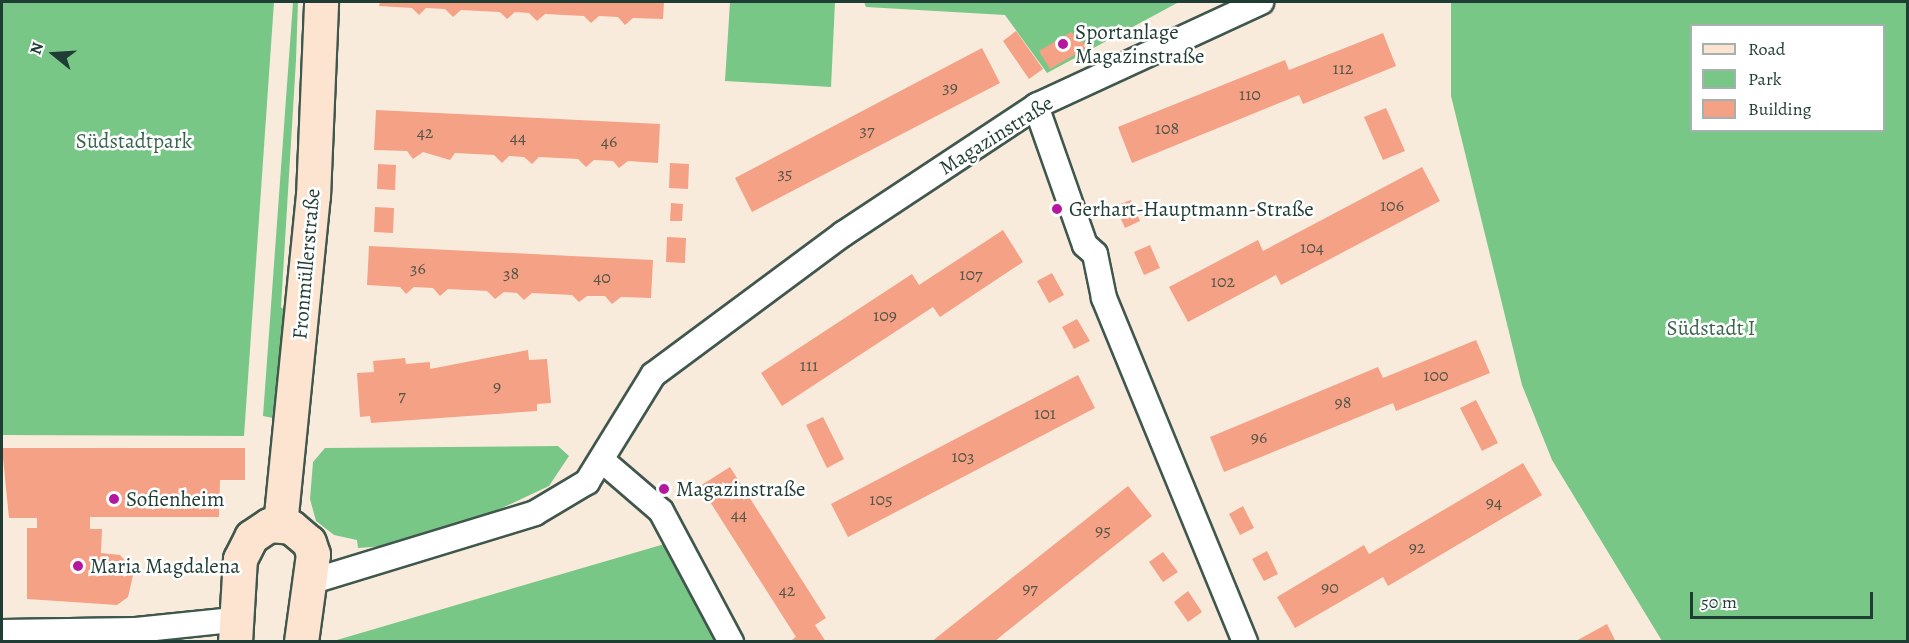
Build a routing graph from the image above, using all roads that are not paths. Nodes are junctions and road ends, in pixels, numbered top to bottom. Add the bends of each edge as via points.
1 (321, 2) edge
2 (1261, 2) edge
3 (1036, 106) junction
4 (604, 462) junction
5 (280, 525) junction
6 (313, 581) junction
7 (234, 631) edge
8 (2, 632) edge
9 (301, 642) edge
10 (731, 642) edge
11 (1245, 642) edge

1 - 5 main road, Fronmüllerstraße via 313,196
2 - 3 street, Magazinstraße
3 - 4 street, Magazinstraße via 843,234 653,375
3 - 11 street via 1085,245 1095,254 1104,298
4 - 6 street, Magazinstraße via 587,482 536,513
4 - 10 street via 661,512
5 - 6 main road via 309,542
5 - 7 main road via 260,529 244,546
6 - 9 main road
7 - 8 street

